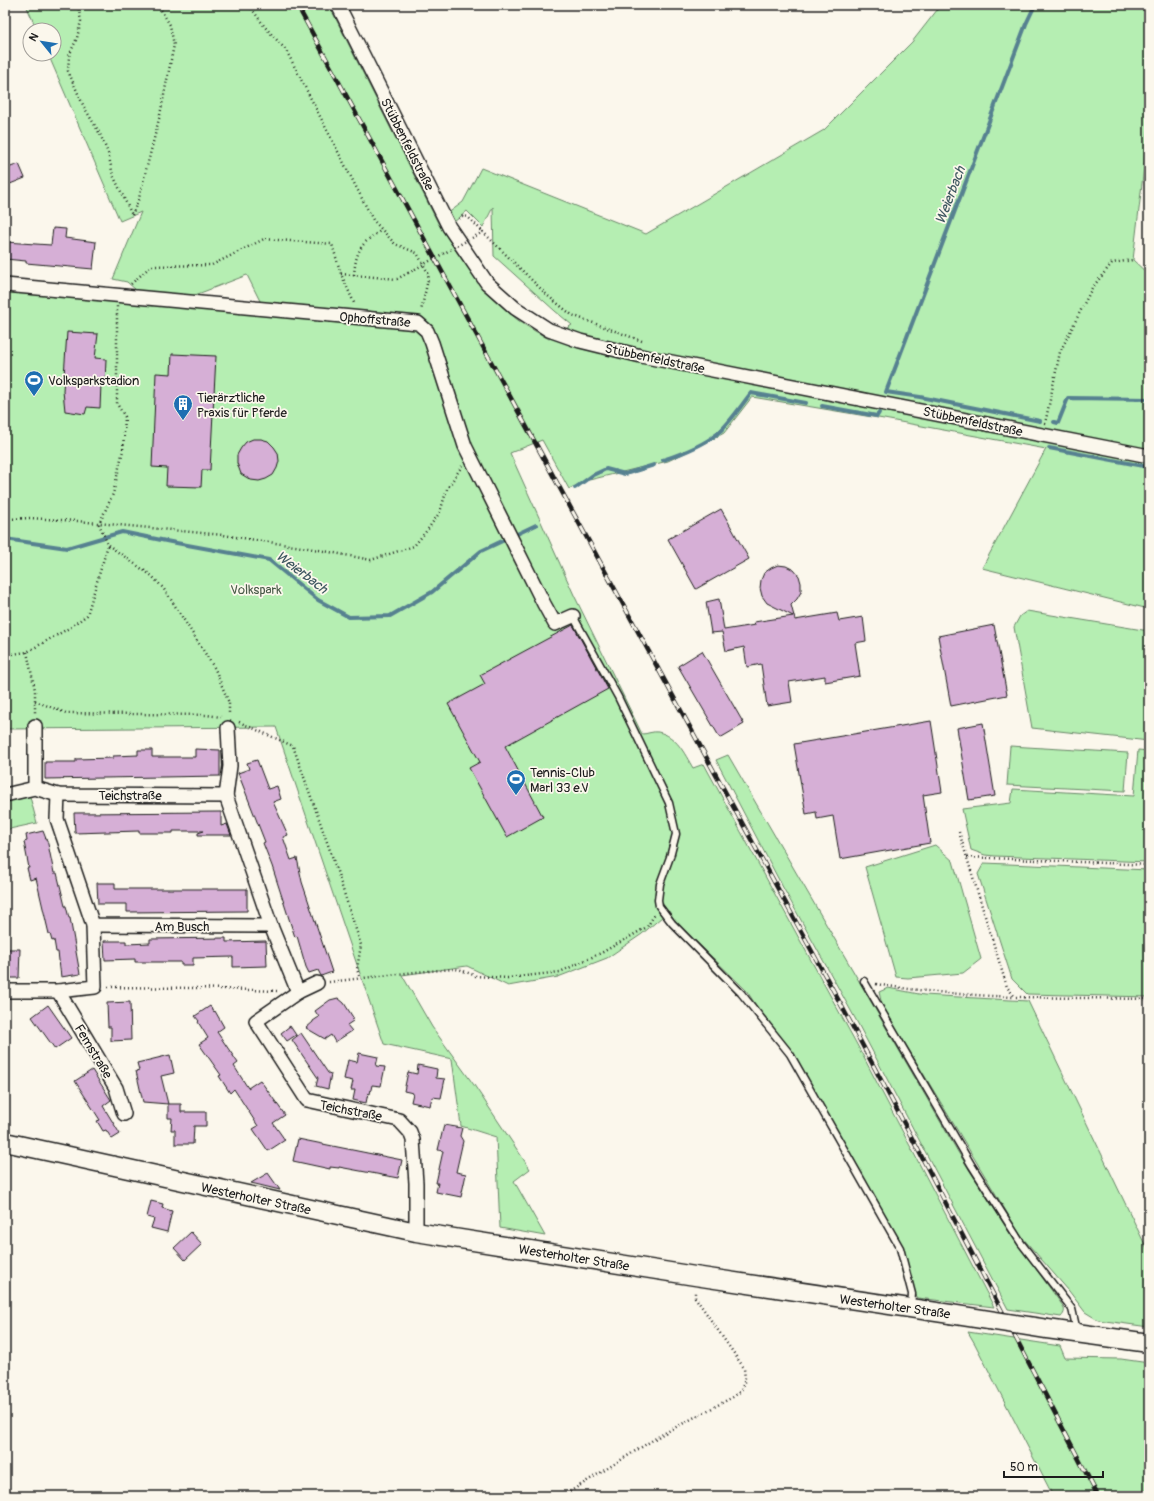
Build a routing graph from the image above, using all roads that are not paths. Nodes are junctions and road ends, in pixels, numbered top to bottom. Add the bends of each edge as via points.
1 (338, 5) edge
2 (5, 285) edge
3 (1149, 456) edge
4 (573, 616) joint
5 (229, 723) road end
6 (35, 726) road end
7 (35, 788) junction
8 (5, 795) edge
9 (58, 795) junction
10 (226, 796) junction
11 (93, 925) junction
12 (271, 926) junction
13 (864, 981) road end
14 (317, 983) road end
15 (5, 991) edge
16 (58, 991) junction
17 (298, 992) junction
18 (124, 1114) dead end
19 (5, 1142) edge
20 (416, 1232) junction
21 (911, 1308) junction
22 (1077, 1332) junction
23 (1149, 1343) edge

1 - 3 street, Stübbenfeldstraße via 449,227 487,283 515,308 549,330 580,341 641,356
2 - 4 street, Ophoffstraße via 418,323 427,331 432,343 465,446 544,604 555,624
4 - 21 lane via 618,697 669,803 676,834 660,884 660,906 672,923 741,993 790,1054 900,1248 912,1294
5 - 10 street via 230,766
6 - 7 street
7 - 8 street
7 - 9 street, Teichstraße
9 - 10 street, Teichstraße
9 - 11 street via 57,819
10 - 12 street
11 - 12 street, Am Busch
11 - 16 street via 95,987
12 - 17 street
13 - 22 lane via 972,1166 1017,1236 1072,1309
14 - 17 street, Teichstraße
15 - 16 street
16 - 18 street, Femstraße via 116,1088
17 - 20 street, Teichstraße via 256,1021 307,1100 399,1120 410,1132 413,1140 416,1183
19 - 20 main road, Westerholter Straße
20 - 21 main road, Westerholter Straße
21 - 22 main road, Westerholter Straße, bridge
22 - 23 main road, Westerholter Straße

